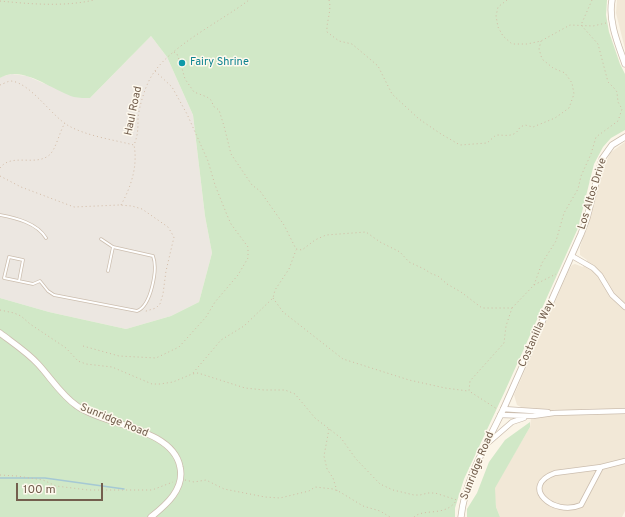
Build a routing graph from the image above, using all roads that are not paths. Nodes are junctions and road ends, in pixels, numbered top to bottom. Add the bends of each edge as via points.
1 (612, 0) edge
2 (625, 64) edge
3 (625, 137) edge
4 (0, 215) edge
5 (46, 238) dead end
6 (101, 239) dead end
7 (113, 247) junction
8 (572, 256) junction
9 (108, 271) dead end
10 (19, 281) junction
11 (625, 307) edge
12 (0, 333) edge
13 (625, 411) edge
14 (501, 412) junction
15 (554, 413) junction
16 (533, 416) junction
17 (484, 448) junction
18 (625, 461) edge
19 (601, 467) junction
20 (542, 503) dead end
21 (570, 514) dead end
22 (151, 517) edge
23 (461, 517) edge

1 - 2 street via 612,22
3 - 8 street, Los Altos Drive via 612,145 602,159 587,218
4 - 5 lane via 27,223
6 - 7 lane
7 - 9 lane
7 - 10 lane via 153,256 155,259 150,295 137,311 54,295 40,281 33,284
8 - 11 street via 593,268 612,295
8 - 14 street, Costanilla Way
10 - 10 lane via 4,278 9,257 22,260
12 - 22 street, Sunridge Road via 37,363 78,408 156,438 174,453 181,469 177,491
13 - 15 street
14 - 15 street
14 - 16 street
14 - 17 street, Sunridge Road
15 - 16 street
16 - 17 street via 512,422
17 - 23 street, Sunridge Road via 463,502
18 - 19 street
19 - 20 street via 555,473 545,478 541,485
19 - 21 street via 581,504

